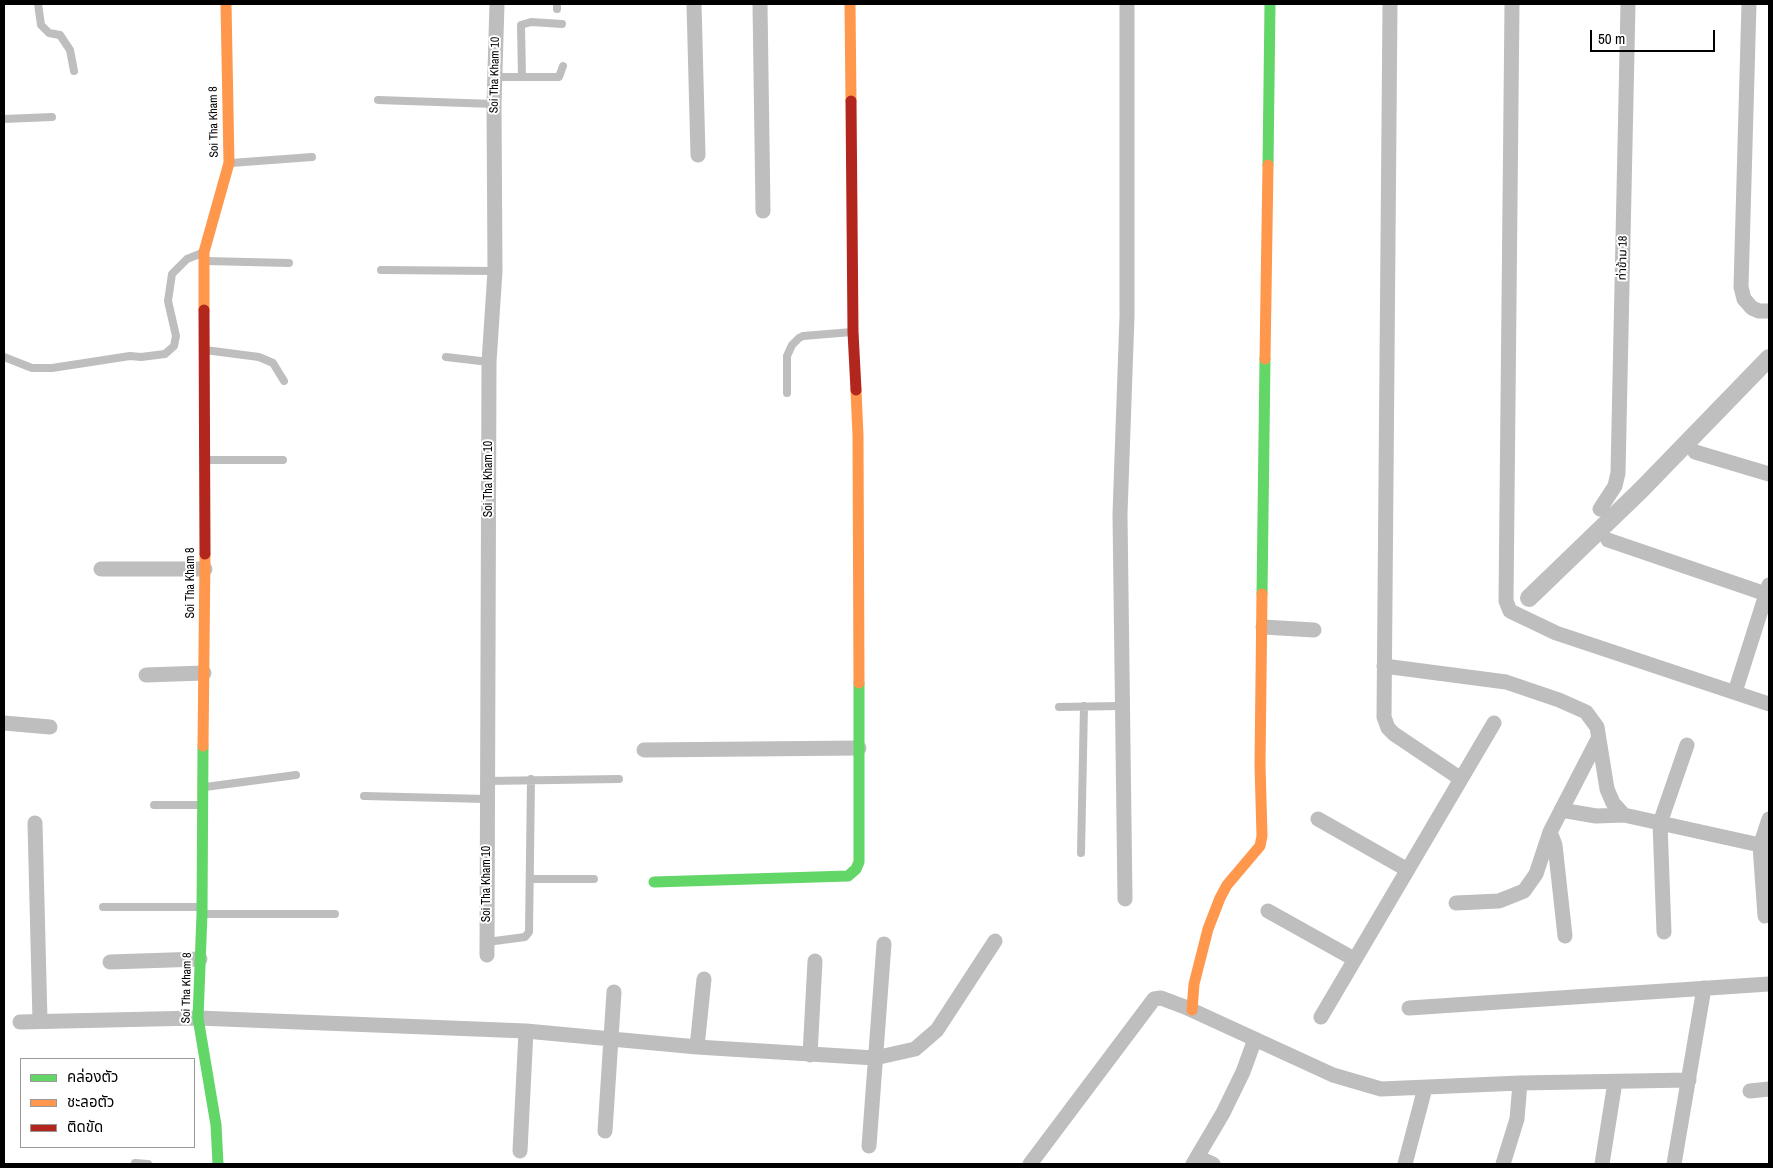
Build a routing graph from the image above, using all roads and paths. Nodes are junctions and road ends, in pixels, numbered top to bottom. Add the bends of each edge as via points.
1 (38, 4) edge
2 (226, 4) edge
3 (497, 4) edge
4 (694, 4) edge
5 (760, 4) edge
6 (850, 4) edge
7 (1128, 4) edge
8 (1270, 4) edge
9 (1390, 4) edge
10 (1512, 4) edge
11 (1628, 4) edge
12 (1749, 4) edge
13 (562, 24) dead end
14 (563, 66) dead end
15 (74, 71) dead end
16 (496, 77) junction
17 (522, 77) junction
18 (378, 100) dead end
19 (494, 104) junction
20 (52, 117) dead end
21 (4, 120) edge
22 (698, 155) dead end
23 (312, 157) dead end
24 (229, 163) junction
25 (763, 211) dead end
26 (204, 257) junction
27 (289, 263) dead end
28 (380, 270) dead end
29 (495, 271) junction
30 (1769, 311) edge
31 (854, 332) junction
32 (204, 350) junction
33 (4, 357) edge
34 (446, 357) dead end
35 (489, 362) junction
36 (284, 381) dead end
37 (787, 393) dead end
38 (1695, 452) dead end
39 (205, 460) junction
40 (283, 460) dead end
41 (1769, 474) edge
42 (1600, 508) dead end
43 (1608, 540) dead end
44 (101, 569) dead end
45 (205, 569) junction
46 (1768, 589) edge
47 (1263, 627) junction
48 (1314, 630) dead end
49 (1384, 666) junction
50 (204, 673) junction
51 (146, 675) dead end
52 (1735, 692) junction
53 (1769, 704) edge
54 (1084, 706) junction
55 (1121, 706) junction
56 (1059, 707) dead end
57 (4, 723) edge
58 (1494, 724) dead end
59 (50, 727) dead end
60 (1598, 739) junction
61 (1687, 745) dead end
62 (859, 748) junction
63 (644, 750) dead end
64 (296, 775) dead end
65 (531, 779) junction
66 (1461, 779) junction
67 (618, 780) dead end
68 (487, 781) junction
69 (203, 787) junction
70 (364, 796) dead end
71 (486, 799) junction
72 (154, 804) dead end
73 (203, 805) junction
74 (1561, 810) junction
75 (1624, 815) junction
76 (1318, 819) dead end
77 (1769, 819) edge
78 (35, 823) dead end
79 (1660, 823) junction
80 (1550, 832) junction
81 (1765, 846) edge
82 (1081, 854) dead end
83 (1406, 869) junction
84 (530, 879) junction
85 (594, 880) dead end
86 (654, 882) dead end
87 (1125, 899) dead end
88 (1456, 904) dead end
89 (103, 906) dead end
90 (202, 910) junction
91 (1268, 911) dead end
92 (335, 914) dead end
93 (1765, 916) dead end
94 (1664, 932) dead end
95 (1565, 936) dead end
96 (995, 941) dead end
97 (884, 944) dead end
98 (487, 949) joint
99 (200, 959) junction
100 (1354, 959) junction
101 (815, 961) dead end
102 (110, 962) dead end
103 (704, 979) dead end
104 (1769, 984) edge
105 (1704, 988) junction
106 (614, 992) dead end
107 (1409, 1008) dead end
108 (1192, 1010) junction
109 (1321, 1017) dead end
110 (198, 1018) junction
111 (40, 1021) junction
112 (20, 1022) dead end
113 (526, 1031) junction
114 (1255, 1039) junction
115 (611, 1040) junction
116 (697, 1047) junction
117 (810, 1055) junction
118 (876, 1058) junction
119 (1689, 1080) junction
120 (1615, 1082) junction
121 (1520, 1083) junction
122 (1425, 1088) junction
123 (1769, 1089) edge
124 (1750, 1090) dead end
125 (605, 1131) dead end
126 (869, 1146) dead end
127 (520, 1151) dead end
128 (1195, 1161) edge
129 (135, 1163) edge
130 (148, 1164) edge
131 (218, 1164) edge
132 (1030, 1164) edge
133 (1213, 1164) edge
134 (1405, 1164) edge
135 (1503, 1164) edge
136 (1602, 1164) edge
137 (1674, 1164) edge

1 - 15 lane via 40,25 49,33 60,35 70,50
2 - 24 street, Soi Tha Kham 8
3 - 16 street, Soi Tha Kham 10
4 - 22 street
5 - 25 street
6 - 31 street
7 - 55 street via 1127,316 1120,514
8 - 47 street
9 - 49 street
10 - 52 street via 1506,601 1510,612 1556,633
11 - 42 street, ท่าข้าม 18 via 1618,473 1615,486
12 - 30 street via 1741,287 1744,299 1752,308
13 - 17 lane via 531,22 522,25
14 - 17 lane via 559,77
16 - 17 lane
16 - 19 street, Soi Tha Kham 10
18 - 19 lane
19 - 29 street, Soi Tha Kham 10
20 - 21 lane
23 - 24 lane
24 - 26 street, Soi Tha Kham 8
26 - 27 lane
26 - 32 street, Soi Tha Kham 8
26 - 33 lane via 186,260 172,274 168,301 176,336 174,346 165,354 52,368 32,368
28 - 29 lane
29 - 35 street, Soi Tha Kham 10
31 - 37 lane via 799,338 787,356
31 - 62 street via 858,436
32 - 36 lane via 266,360 273,363
32 - 39 street, Soi Tha Kham 8
34 - 35 lane
35 - 68 street, Soi Tha Kham 10
38 - 41 street
39 - 40 lane
39 - 45 street, Soi Tha Kham 8
43 - 46 street
44 - 45 street
45 - 50 street, Soi Tha Kham 8
46 - 52 street
47 - 48 street
47 - 108 street via 1262,836 1260,846 1220,898 1208,929 1194,984
49 - 60 street via 1515,685 1559,700 1586,712 1597,727
49 - 66 street via 1384,717 1388,728
50 - 51 street
50 - 69 street, Soi Tha Kham 8
52 - 53 street
54 - 55 lane
54 - 56 lane
54 - 82 lane
55 - 87 street
57 - 59 street
58 - 66 street
60 - 74 street
60 - 75 street via 1607,789 1613,803
61 - 79 street
62 - 63 street
62 - 86 street via 859,862 852,874
64 - 69 lane
65 - 67 lane
65 - 68 lane
65 - 84 lane
66 - 83 street
68 - 71 street, Soi Tha Kham 10
69 - 73 street, Soi Tha Kham 8
70 - 71 lane
71 - 98 street, Soi Tha Kham 10
72 - 73 lane
73 - 90 street, Soi Tha Kham 8
74 - 75 street via 1596,816
74 - 80 street
75 - 79 street
76 - 83 street
77 - 81 street
78 - 111 street
79 - 81 street
79 - 94 street
80 - 88 street via 1536,874 1524,891 1499,901
80 - 95 street
81 - 93 street
83 - 100 street
84 - 85 lane
84 - 98 lane via 529,932 525,937
89 - 90 lane
90 - 92 lane
90 - 99 street, Soi Tha Kham 8
91 - 100 street
96 - 118 street via 937,1030 915,1049
97 - 118 street
99 - 102 street
99 - 110 street, Soi Tha Kham 8
100 - 109 street
101 - 117 street
103 - 116 street
104 - 105 street
105 - 107 street
105 - 119 street
106 - 115 street
108 - 114 street
108 - 132 street via 1165,999 1154,999
110 - 111 street
110 - 113 street
110 - 131 street, Soi Tha Kham 8 via 216,1125
111 - 112 street
113 - 115 street
113 - 127 street
114 - 122 street via 1333,1075 1366,1086
114 - 128 street via 1223,1113
115 - 116 street
115 - 125 street
116 - 117 street
117 - 118 street
118 - 126 street
119 - 120 street
119 - 137 street
120 - 121 street
120 - 136 street
121 - 122 street
121 - 135 street via 1516,1119
122 - 134 street
123 - 124 street
128 - 133 street
129 - 130 lane

